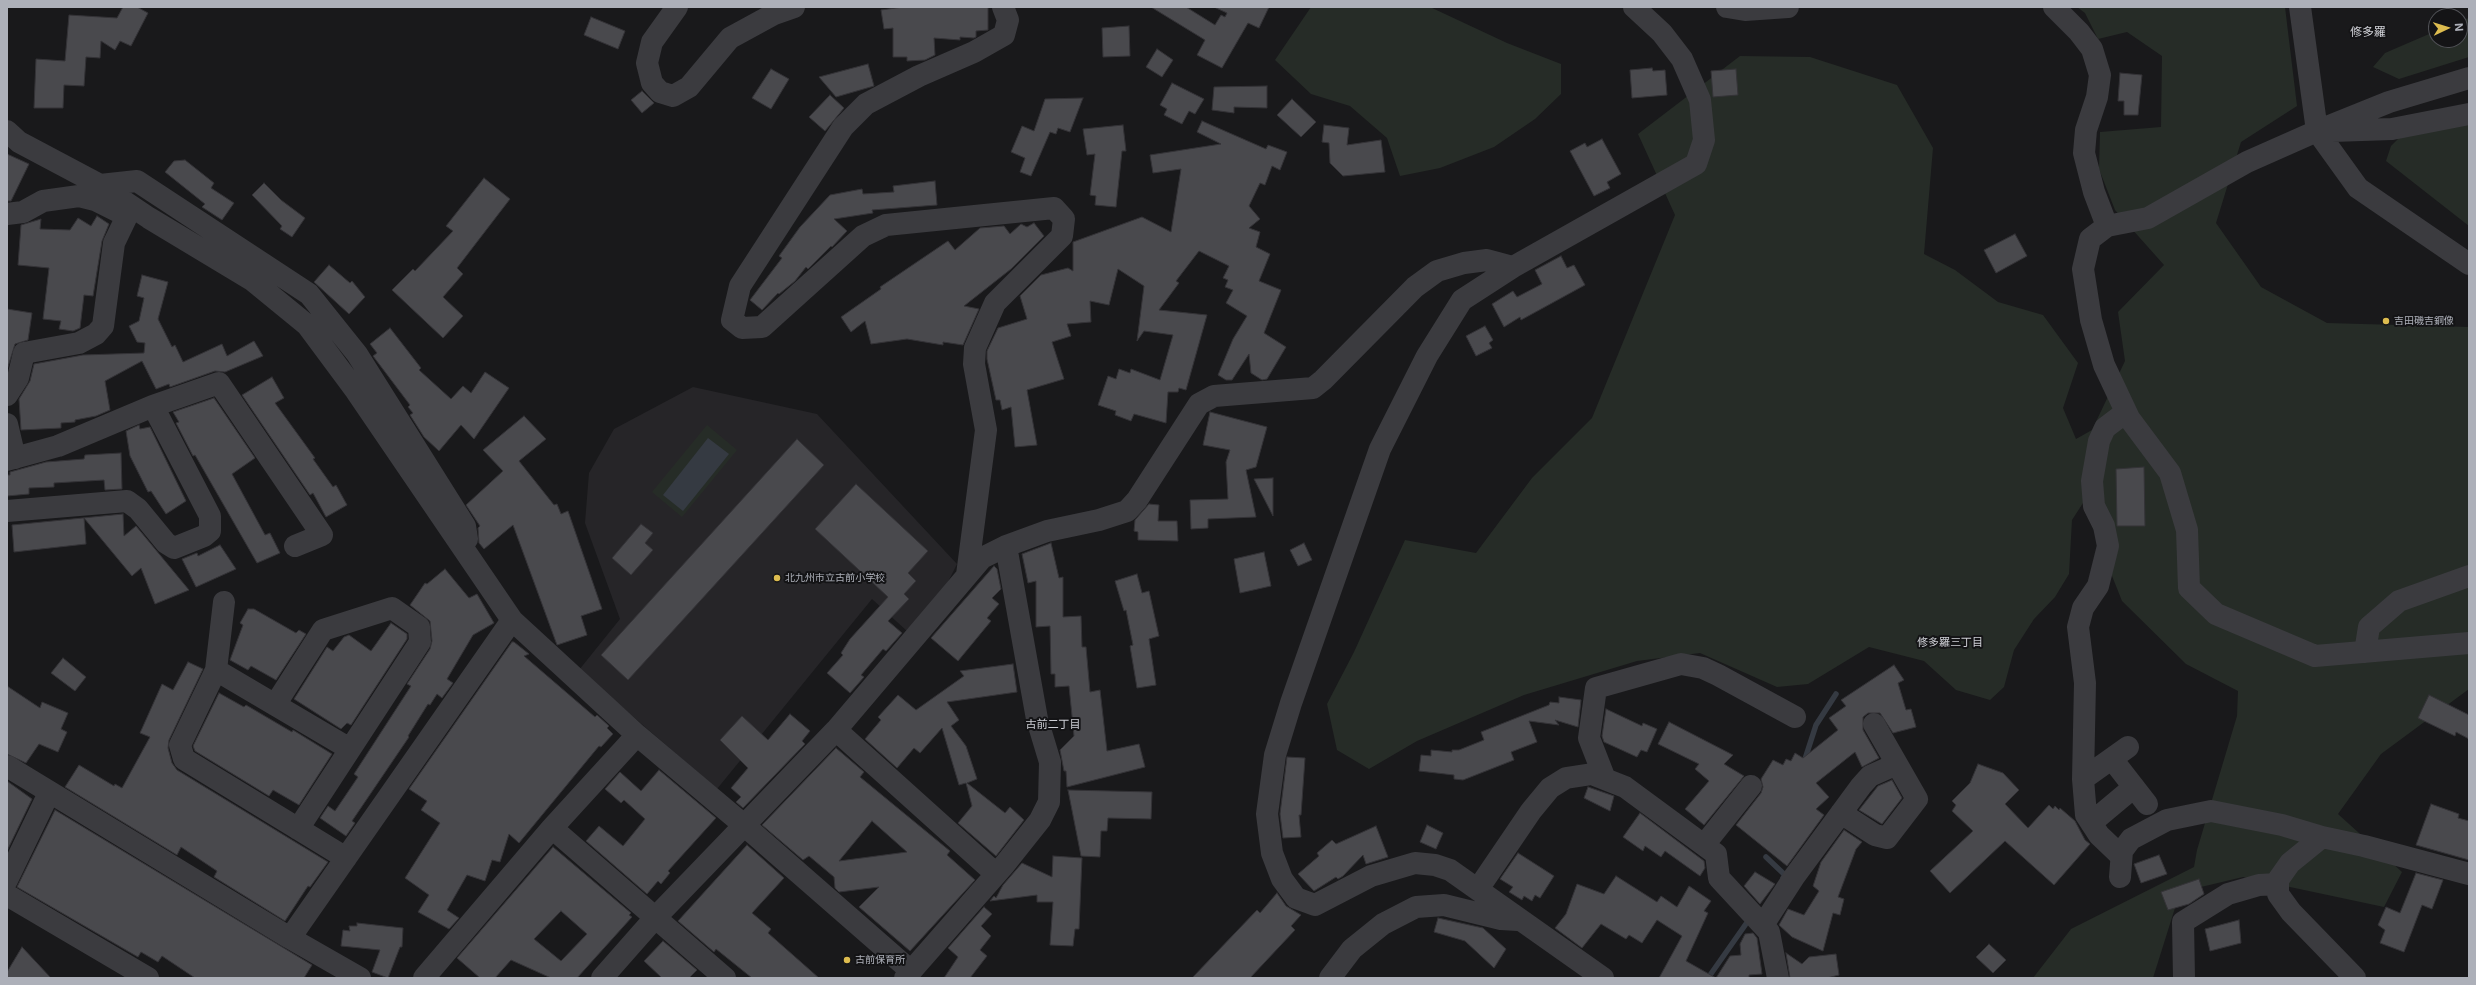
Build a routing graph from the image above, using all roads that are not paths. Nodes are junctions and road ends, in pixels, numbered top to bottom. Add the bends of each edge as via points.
1 (677, 7) edge
2 (794, 7) edge
3 (1003, 7) edge
4 (1634, 7) edge
5 (1727, 7) edge
6 (1788, 7) edge
7 (2054, 7) edge
8 (2300, 7) edge
9 (2469, 78) edge
10 (2469, 114) edge
11 (7, 131) edge
12 (2317, 131) junction
13 (100, 185) junction
14 (7, 214) edge
15 (128, 216) junction
16 (149, 218) junction
17 (2106, 226) junction
18 (2469, 264) edge
19 (1512, 268) junction
20 (7, 395) edge
21 (153, 406) junction
22 (2126, 412) junction
23 (7, 424) edge
24 (11, 459) edge
25 (7, 511) edge
26 (295, 546) dead end
27 (1006, 546) junction
28 (465, 553) junction
29 (967, 575) junction
30 (2469, 576) edge
31 (224, 602) dead end
32 (512, 620) junction
33 (2469, 643) edge
34 (2364, 652) junction
35 (216, 670) junction
36 (275, 705) junction
37 (1796, 718) dead end
38 (1874, 724) dead end
39 (836, 730) junction
40 (637, 735) junction
41 (350, 749) junction
42 (1897, 764) junction
43 (7, 766) edge
44 (2083, 779) junction
45 (1605, 780) junction
46 (1751, 786) dead end
47 (2134, 787) junction
48 (49, 793) junction
49 (2147, 804) dead end
50 (1841, 813) junction
51 (2091, 824) junction
52 (745, 826) junction
53 (552, 828) junction
54 (298, 829) junction
55 (2322, 837) junction
56 (1704, 845) junction
57 (346, 858) junction
58 (996, 874) junction
59 (2469, 874) edge
60 (7, 880) edge
61 (2278, 884) junction
62 (1478, 889) junction
63 (7, 895) edge
64 (654, 919) junction
65 (1522, 920) junction
66 (1763, 925) junction
67 (290, 938) junction
68 (908, 975) edge
69 (148, 978) edge
70 (360, 978) edge
71 (424, 978) edge
72 (602, 978) edge
73 (724, 978) edge
74 (1330, 978) edge
75 (1603, 978) edge
76 (1778, 978) edge
77 (2184, 978) edge
78 (2355, 978) edge

1 - 2 street via 652,42 647,63 652,83 660,92 673,96 688,87 730,38 774,14
3 - 29 street via 1008,20 1004,36 866,104 843,127 740,286 732,320 742,328 762,327 863,236 886,225 1054,208 1064,220 1062,236 995,303 975,348 974,364 986,430
4 - 19 street via 1662,33 1682,60 1700,100 1704,140 1696,164
5 - 6 street via 1745,10
7 - 17 street via 2092,49 2100,75 2086,130 2084,153
8 - 12 street
9 - 12 street via 2389,102
10 - 12 street via 2392,129
11 - 13 street via 19,142
12 - 17 street via 2247,162 2148,218
12 - 18 street via 2358,188
13 - 16 street
13 - 28 street via 138,181 309,294 357,354 465,526 468,542
14 - 15 street via 22,212 43,201 79,196 95,200
15 - 16 street
15 - 20 street via 114,243 103,326 96,334 79,343 24,353 18,378
16 - 28 street via 252,280 307,325 356,392
17 - 22 street via 2090,239 2083,269 2091,320 2104,365
19 - 27 street via 1487,260 1464,263 1437,271 1415,287 1313,388 1214,396 1199,404 1137,500 1127,511 1047,531
19 - 62 street via 1462,300 1427,356 1380,449 1291,703 1275,755 1267,814 1272,853 1282,879 1296,898 1315,905 1371,876 1415,863 1450,870
21 - 24 street via 58,446
21 - 25 street via 210,516 210,531 204,536 174,548 166,543 138,509 127,501
21 - 26 street via 219,383 322,535
22 - 34 street via 2170,473 2187,530 2189,588 2216,614 2315,656
22 - 44 street via 2105,428 2099,441 2092,481 2094,506 2104,526 2108,546 2098,586 2083,608 2078,627 2085,683
23 - 24 street
27 - 29 street via 982,558
27 - 58 street via 1037,719 1050,762 1051,782 1049,802 1040,820
28 - 32 street
29 - 39 street
30 - 34 street via 2399,601 2369,626
31 - 35 street
32 - 40 street
32 - 57 street
33 - 34 street
35 - 36 street
35 - 54 street via 180,745 184,759
36 - 41 street
36 - 41 street via 323,630 392,608 419,627 420,642
37 - 45 street via 1718,675 1703,668 1681,664 1596,688 1589,738
38 - 42 street
39 - 52 street
39 - 58 street
40 - 52 street
40 - 53 street
41 - 54 street
42 - 50 street via 1870,776
42 - 50 street via 1917,799 1887,838 1875,835
43 - 48 street
44 - 47 street via 2120,753
44 - 51 street via 2086,815
45 - 56 street via 1625,787
45 - 62 street via 1592,774 1566,778 1550,788 1531,811
46 - 56 street
47 - 49 street
47 - 51 street
48 - 60 street
48 - 67 street
50 - 66 street
51 - 55 street via 2121,866 2122,851 2130,839 2167,820 2211,811 2282,825
52 - 64 street
52 - 68 street
53 - 64 street
53 - 71 street
54 - 57 street
55 - 59 street
55 - 61 street via 2290,863
56 - 66 street via 1716,854 1719,878
57 - 67 street
58 - 68 street
61 - 77 street via 2228,894 2183,922
61 - 78 street via 2278,894 2291,912
62 - 65 street
63 - 69 street
64 - 72 street
64 - 73 street
65 - 74 street via 1501,918 1444,905 1416,907 1383,924 1352,949
65 - 75 street
66 - 76 street via 1769,932
67 - 70 street

